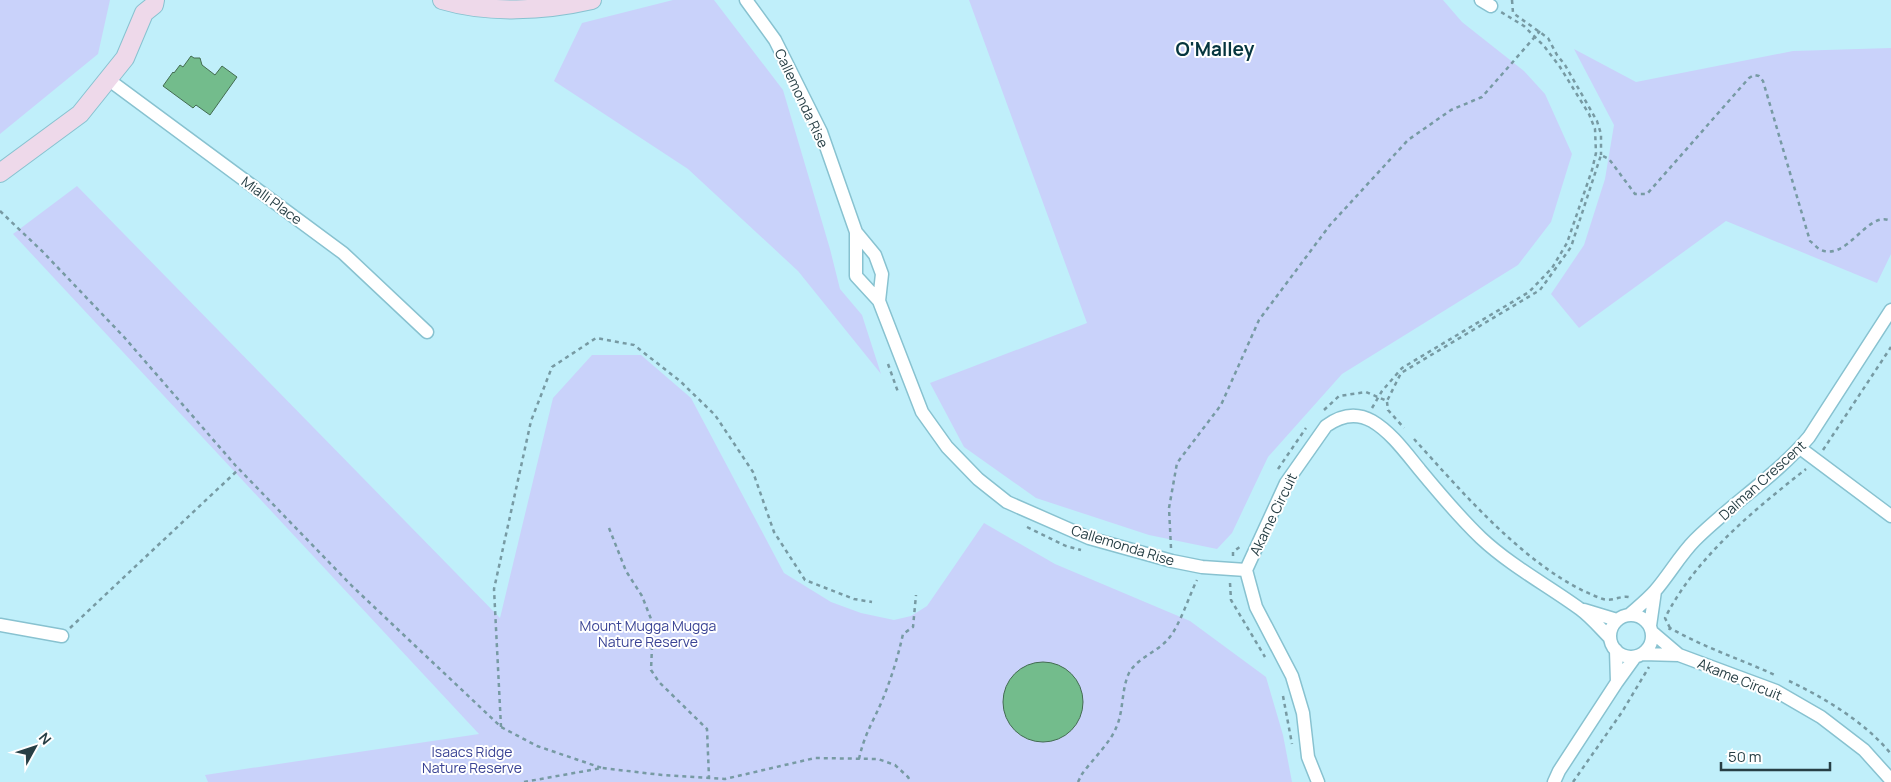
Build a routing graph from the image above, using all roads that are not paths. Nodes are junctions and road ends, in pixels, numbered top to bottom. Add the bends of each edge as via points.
1 (156, 0) edge
2 (442, 0) edge
3 (592, 0) edge
4 (746, 0) edge
5 (140, 6) edge
6 (109, 80) junction
7 (0, 173) edge
8 (856, 232) junction
9 (879, 301) junction
10 (1891, 310) edge
11 (427, 332) dead end
12 (1800, 448) junction
13 (1891, 516) edge
14 (1246, 570) junction
15 (1647, 607) junction
16 (1582, 610) junction
17 (1623, 617) junction
18 (0, 625) edge
19 (1651, 629) junction
20 (62, 636) road end
21 (1610, 638) junction
22 (1616, 650) junction
23 (1679, 655) junction
24 (1639, 656) junction
25 (1617, 682) junction
26 (1891, 780) edge
27 (1318, 782) edge
28 (1554, 782) edge

1 - 5 street via 154,5
2 - 3 street via 464,6 536,9
4 - 8 street, Callemonda Rise via 775,40 821,132
5 - 6 street via 125,58
6 - 7 street via 80,114
6 - 11 street, Mialli Place via 343,252
8 - 9 street, Callemonda Rise via 875,255 882,274
8 - 9 street, Callemonda Rise via 856,276
9 - 14 street, Callemonda Rise via 922,412 947,447 978,479 1007,502 1089,538 1172,561
10 - 12 street, Dalman Crescent
12 - 13 street
12 - 15 street, Dalman Crescent via 1694,541 1655,591
14 - 16 street, Akame Circuit via 1286,484 1326,426 1336,419 1362,416 1383,429 1399,445 1481,538 1517,568
14 - 27 street, Akame Circuit via 1256,607 1292,676 1303,713 1308,757
15 - 17 street, Dalman Crescent
15 - 19 street
16 - 17 street
16 - 21 street
17 - 19 street via 1642,617
17 - 21 street via 1613,625
18 - 20 street
19 - 23 street, Akame Circuit
19 - 24 street via 1651,645
21 - 22 street
22 - 24 street via 1628,657
22 - 25 street
23 - 24 street, Akame Circuit
23 - 26 street, Akame Circuit via 1776,691 1821,717 1864,750
24 - 25 street
25 - 28 street

